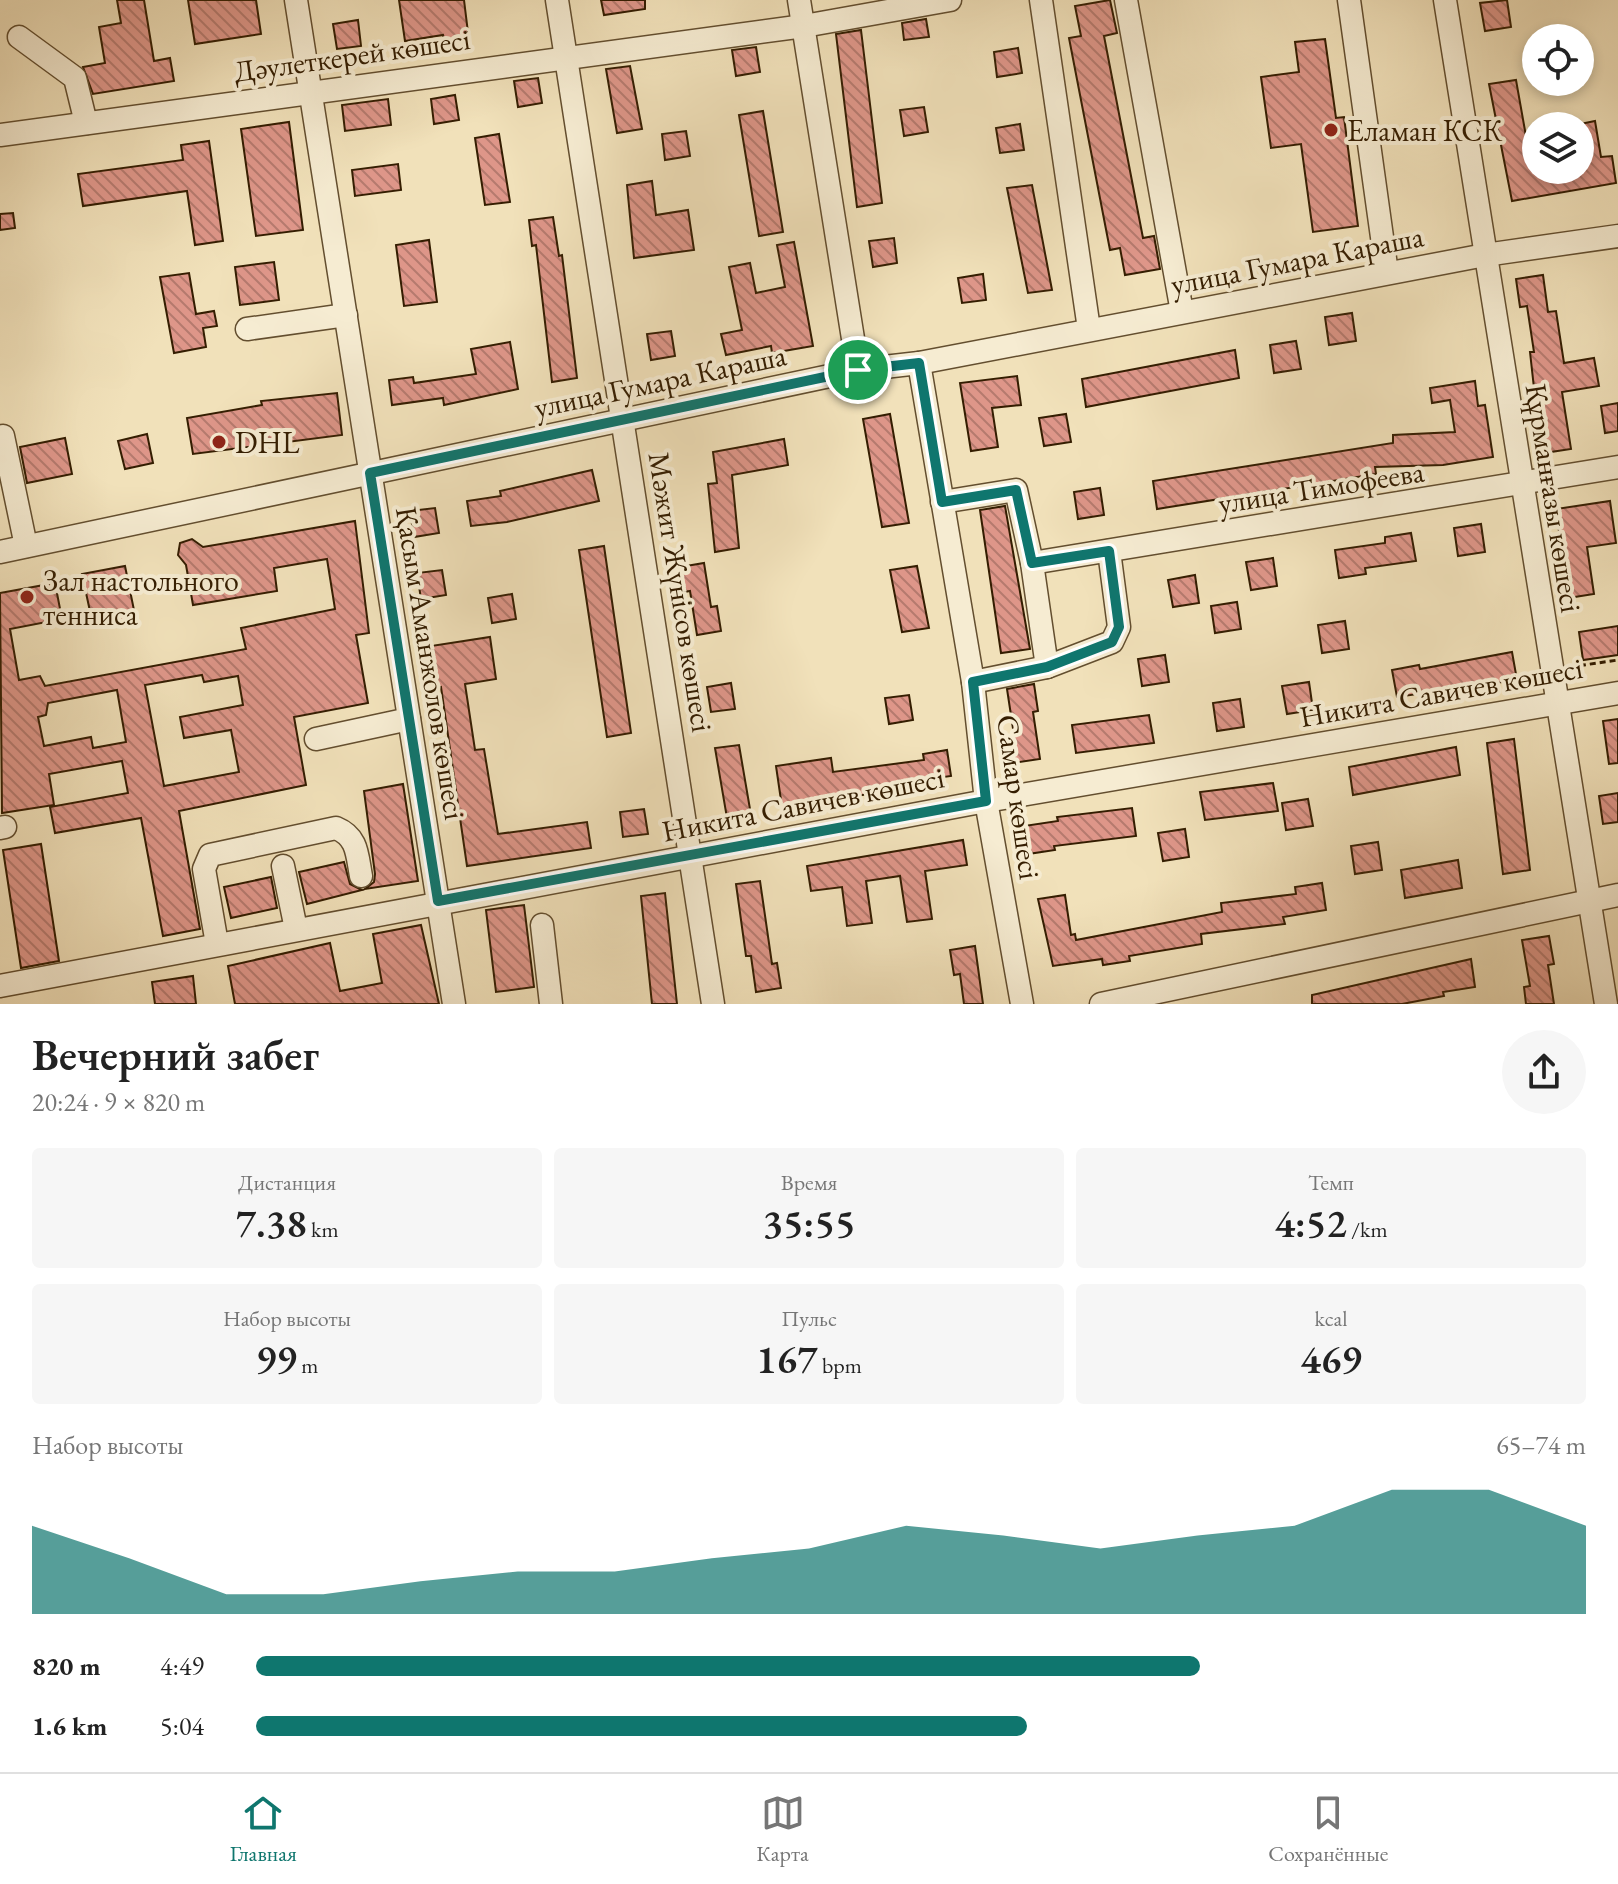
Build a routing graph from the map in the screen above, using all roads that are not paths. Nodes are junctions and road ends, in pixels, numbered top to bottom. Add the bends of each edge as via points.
1 (296, 0) edge
2 (557, 0) edge
3 (799, 0) edge
4 (950, 0) edge
5 (1041, 0) edge
6 (1126, 0) edge
7 (1349, 0) edge
8 (1445, 0) edge
9 (804, 26) junction
10 (19, 37) dead end
11 (566, 55) junction
12 (310, 91) junction
13 (86, 123) junction
14 (0, 135) edge
15 (1618, 236) edge
16 (1485, 255) junction
17 (1387, 273) junction
18 (1182, 312) junction
19 (346, 315) junction
20 (247, 329) dead end
21 (1089, 329) junction
22 (919, 363) junction
23 (858, 370) junction
24 (624, 420) junction
25 (3, 436) dead end
26 (1618, 467) edge
27 (370, 473) junction
28 (1521, 486) junction
29 (942, 502) junction
30 (26, 546) junction
31 (1109, 551) junction
32 (0, 552) edge
33 (1032, 563) junction
34 (1047, 667) junction
35 (973, 682) junction
36 (1618, 693) edge
37 (1557, 703) junction
38 (409, 719) junction
39 (316, 739) dead end
40 (986, 801) junction
41 (693, 856) junction
42 (283, 866) dead end
43 (361, 876) dead end
44 (1618, 895) edge
45 (438, 901) junction
46 (1589, 901) junction
47 (542, 925) dead end
48 (296, 929) junction
49 (217, 944) junction
50 (0, 986) edge
51 (454, 1004) edge
52 (551, 1004) edge
53 (713, 1004) edge
54 (1022, 1004) edge
55 (1101, 1004) edge
56 (1606, 1004) edge

1 - 12 street, Қасым Аманжолов көшесі
2 - 11 street, Мәжит Жүнісов көшесі
3 - 9 street
4 - 9 street, Дәулеткерей көшесі
5 - 21 street
6 - 18 street
7 - 17 street
8 - 16 street, Құрманғазы көшесі
9 - 11 street, Дәулеткерей көшесі
9 - 23 street
10 - 13 street via 75,78
11 - 12 street, Дәулеткерей көшесі
11 - 24 street, Мәжит Жүнісов көшесі
12 - 13 street, Дәулеткерей көшесі
12 - 19 street, Қасым Аманжолов көшесі
13 - 14 street, Дәулеткерей көшесі
15 - 16 street, улица Гумара Караша
16 - 17 street, улица Гумара Караша
16 - 28 street, Құрманғазы көшесі
17 - 18 street, улица Гумара Караша
18 - 21 street, улица Гумара Караша
19 - 20 street
19 - 27 street, Қасым Аманжолов көшесі
21 - 22 street, улица Гумара Караша
22 - 23 street, улица Гумара Караша
22 - 29 street, Самар көшесі
23 - 24 street, улица Гумара Караша
24 - 27 street, улица Гумара Караша
24 - 41 street, Мәжит Жүнісов көшесі
25 - 30 street
26 - 28 street, улица Тимофеева
27 - 30 street, улица Гумара Караша
27 - 38 street, Қасым Аманжолов көшесі
28 - 31 street, улица Тимофеева
28 - 37 street, Құрманғазы көшесі
29 - 33 street via 1016,490
29 - 35 street, Самар көшесі
30 - 32 street, улица Гумара Караша
31 - 33 street, улица Тимофеева
31 - 34 street via 1119,627 1112,642
33 - 34 street
34 - 35 street
35 - 40 street, Самар көшесі
36 - 37 street, Никита Савичев көшесі
37 - 40 street, Никита Савичев көшесі
37 - 46 street, Құрманғазы көшесі
38 - 39 street
38 - 45 street, Қасым Аманжолов көшесі
40 - 41 street, Никита Савичев көшесі
40 - 54 street, Самар көшесі
41 - 45 street, Никита Савичев көшесі
41 - 53 street, Мәжит Жүнісов көшесі
42 - 48 street
43 - 49 street via 354,841 336,828 210,855 204,869
44 - 46 street
45 - 48 street, Никита Савичев көшесі
45 - 51 street, Қасым Аманжолов көшесі
46 - 55 street
46 - 56 street, Құрманғазы көшесі
47 - 52 street
48 - 49 street, Никита Савичев көшесі
49 - 50 street, Никита Савичев көшесі

